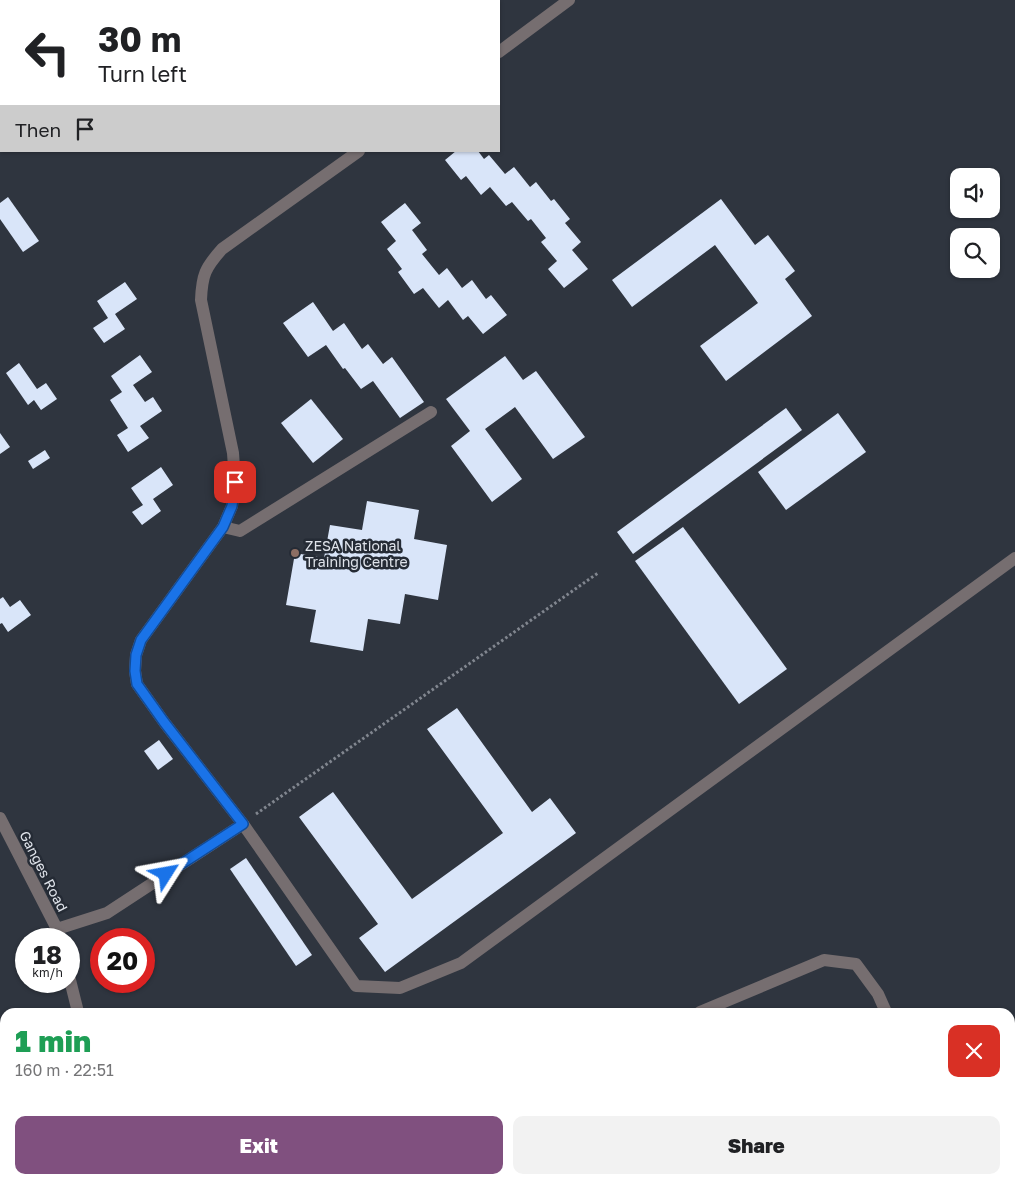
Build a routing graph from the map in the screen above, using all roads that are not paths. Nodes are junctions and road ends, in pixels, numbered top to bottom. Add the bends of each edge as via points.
1 (569, 0) edge
2 (500, 51) edge
3 (358, 152) edge
4 (431, 412) dead end
5 (223, 527) junction
6 (1015, 558) edge
7 (0, 818) edge
8 (243, 824) junction
9 (55, 928) edge
10 (72, 928) edge
11 (73, 993) edge
12 (77, 1008) edge
13 (710, 1008) edge
14 (884, 1008) edge

1 - 2 street
3 - 5 street via 222,249 208,266 202,282 201,300 233,453 235,482 232,506
4 - 5 street via 240,531
5 - 8 street via 141,640 135,671 137,684
6 - 8 street via 461,963 400,988 356,986
7 - 9 street, Ganges Road
8 - 10 street via 107,913
11 - 12 street
13 - 14 street via 824,960 856,964

